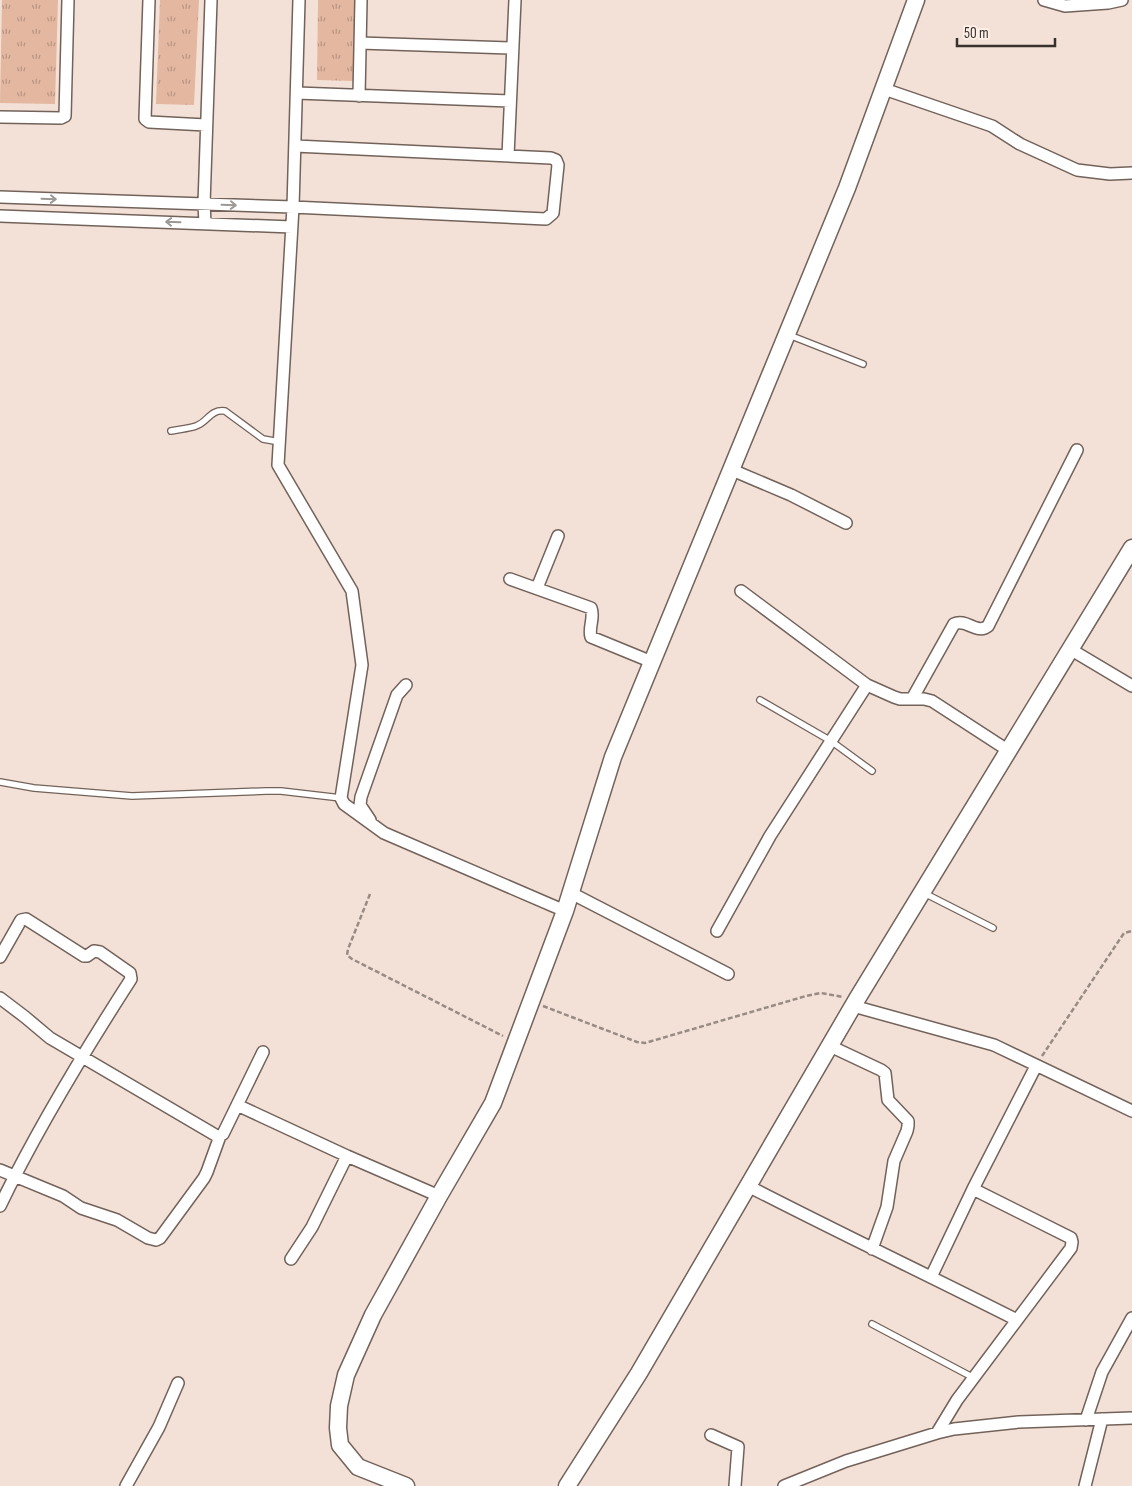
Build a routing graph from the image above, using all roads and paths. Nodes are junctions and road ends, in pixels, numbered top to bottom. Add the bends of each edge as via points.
1 (68, 0) edge
2 (149, 0) edge
3 (211, 0) edge
4 (300, 0) edge
5 (361, 0) edge
6 (515, 0) edge
7 (916, 0) edge
8 (1044, 0) edge
9 (1122, 0) edge
10 (360, 42) junction
11 (513, 48) junction
12 (884, 89) junction
13 (297, 93) junction
14 (359, 96) junction
15 (510, 101) junction
16 (0, 116) edge
17 (206, 125) junction
18 (295, 146) junction
19 (508, 156) junction
20 (1132, 173) edge
21 (0, 197) edge
22 (204, 204) junction
23 (293, 207) junction
24 (0, 216) edge
25 (204, 223) junction
26 (292, 227) junction
27 (787, 334) junction
28 (863, 364) dead end
29 (171, 431) dead end
30 (280, 442) junction
31 (1077, 450) dead end
32 (732, 470) junction
33 (846, 523) dead end
34 (558, 536) dead end
35 (1132, 548) edge
36 (510, 578) dead end
37 (537, 588) junction
38 (741, 591) dead end
39 (1070, 649) junction
40 (652, 662) junction
41 (406, 684) dead end
42 (867, 685) junction
43 (1132, 686) edge
44 (912, 698) junction
45 (760, 700) dead end
46 (830, 742) junction
47 (1009, 751) junction
48 (872, 771) dead end
49 (0, 782) edge
50 (341, 798) junction
51 (373, 825) junction
52 (922, 892) junction
53 (571, 893) junction
54 (370, 894) dead end
55 (566, 910) junction
56 (993, 928) dead end
57 (717, 931) dead end
58 (1132, 931) edge
59 (0, 957) edge
60 (728, 974) dead end
61 (0, 998) edge
62 (532, 1002) junction
63 (855, 1003) junction
64 (517, 1043) junction
65 (830, 1046) junction
66 (263, 1052) dead end
67 (82, 1056) junction
68 (1036, 1066) junction
69 (237, 1105) junction
70 (1132, 1112) edge
71 (220, 1136) junction
72 (347, 1156) junction
73 (0, 1170) edge
74 (14, 1176) junction
75 (748, 1186) junction
76 (973, 1189) junction
77 (440, 1196) junction
78 (0, 1206) edge
79 (872, 1249) junction
80 (291, 1259) dead end
81 (931, 1277) junction
82 (1132, 1318) edge
83 (1017, 1320) junction
84 (872, 1324) dead end
85 (974, 1378) junction
86 (178, 1383) dead end
87 (1132, 1418) edge
88 (1102, 1419) junction
89 (1086, 1420) junction
90 (937, 1433) junction
91 (711, 1435) dead end
92 (126, 1486) edge
93 (406, 1486) edge
94 (567, 1486) edge
95 (735, 1486) edge
96 (784, 1486) edge
97 (1084, 1486) edge

1 - 16 street via 64,116
2 - 17 street via 146,120
3 - 17 street
4 - 13 street
5 - 10 street
6 - 11 street
7 - 12 street
8 - 9 street via 1066,6
10 - 11 street
10 - 14 street
11 - 15 street
12 - 20 street via 992,126 1020,144 1076,170
12 - 27 street
13 - 14 street
13 - 18 street
14 - 15 street
15 - 19 street
17 - 22 street
18 - 19 street
18 - 23 street
19 - 23 street via 556,160 553,213 550,217
21 -> 22 street
22 -> 23 street
22 - 25 street
23 - 26 street
25 -> 24 street
25 - 26 street
26 - 30 street
27 - 28 lane
27 - 32 street
29 - 30 lane via 196,426 220,411 263,439
30 - 50 street via 278,465 352,591 362,665
31 - 44 street via 988,626 980,629 958,622 954,624
32 - 33 street via 791,494
32 - 40 street
34 - 37 street
35 - 39 street
36 - 37 street
37 - 40 street via 591,608 591,637
38 - 42 street
39 - 43 street
39 - 47 street
40 - 53 street via 613,757
41 - 51 street via 397,695 361,797 360,804
42 - 44 street via 894,697
42 - 46 street
44 - 47 street via 932,701
45 - 46 lane
46 - 48 lane
46 - 57 street via 770,836
47 - 52 street
49 - 50 lane via 132,796 281,791
50 - 51 street via 344,804
51 - 55 street via 384,833
52 - 56 lane
52 - 63 street
53 - 55 street
53 - 60 street
54 - 64 path via 347,955
55 - 62 street
58 - 68 path via 1124,933
59 - 67 street via 21,920 26,919 81,955 87,956 96,951 130,973 131,978
61 - 67 street via 50,1038
62 - 63 path via 645,1043 821,993
62 - 64 street
63 - 65 street
63 - 68 street via 994,1046
64 - 77 street via 493,1104
65 - 75 street
65 - 79 street via 885,1073 888,1100 908,1122 894,1161 887,1207
66 - 69 street
67 - 71 street
67 - 74 street
68 - 70 street
68 - 76 street
69 - 71 street
69 - 72 street
71 - 74 street via 204,1178 156,1240
72 - 77 street
72 - 80 street via 312,1227
73 - 74 street
74 - 78 street
75 - 79 street
75 - 94 street via 639,1373
76 - 81 street
76 - 83 street via 1071,1238 1071,1248
77 - 93 street via 373,1315 346,1375 338,1406 340,1445 358,1467
79 - 81 street
81 - 83 street
82 - 89 street via 1102,1372
83 - 85 street
84 - 85 lane
85 - 90 street
86 - 92 street via 159,1427
87 - 88 street
88 - 89 street
88 - 97 street
89 - 90 street via 1019,1422
90 - 96 street via 846,1461
91 - 95 street via 738,1447

